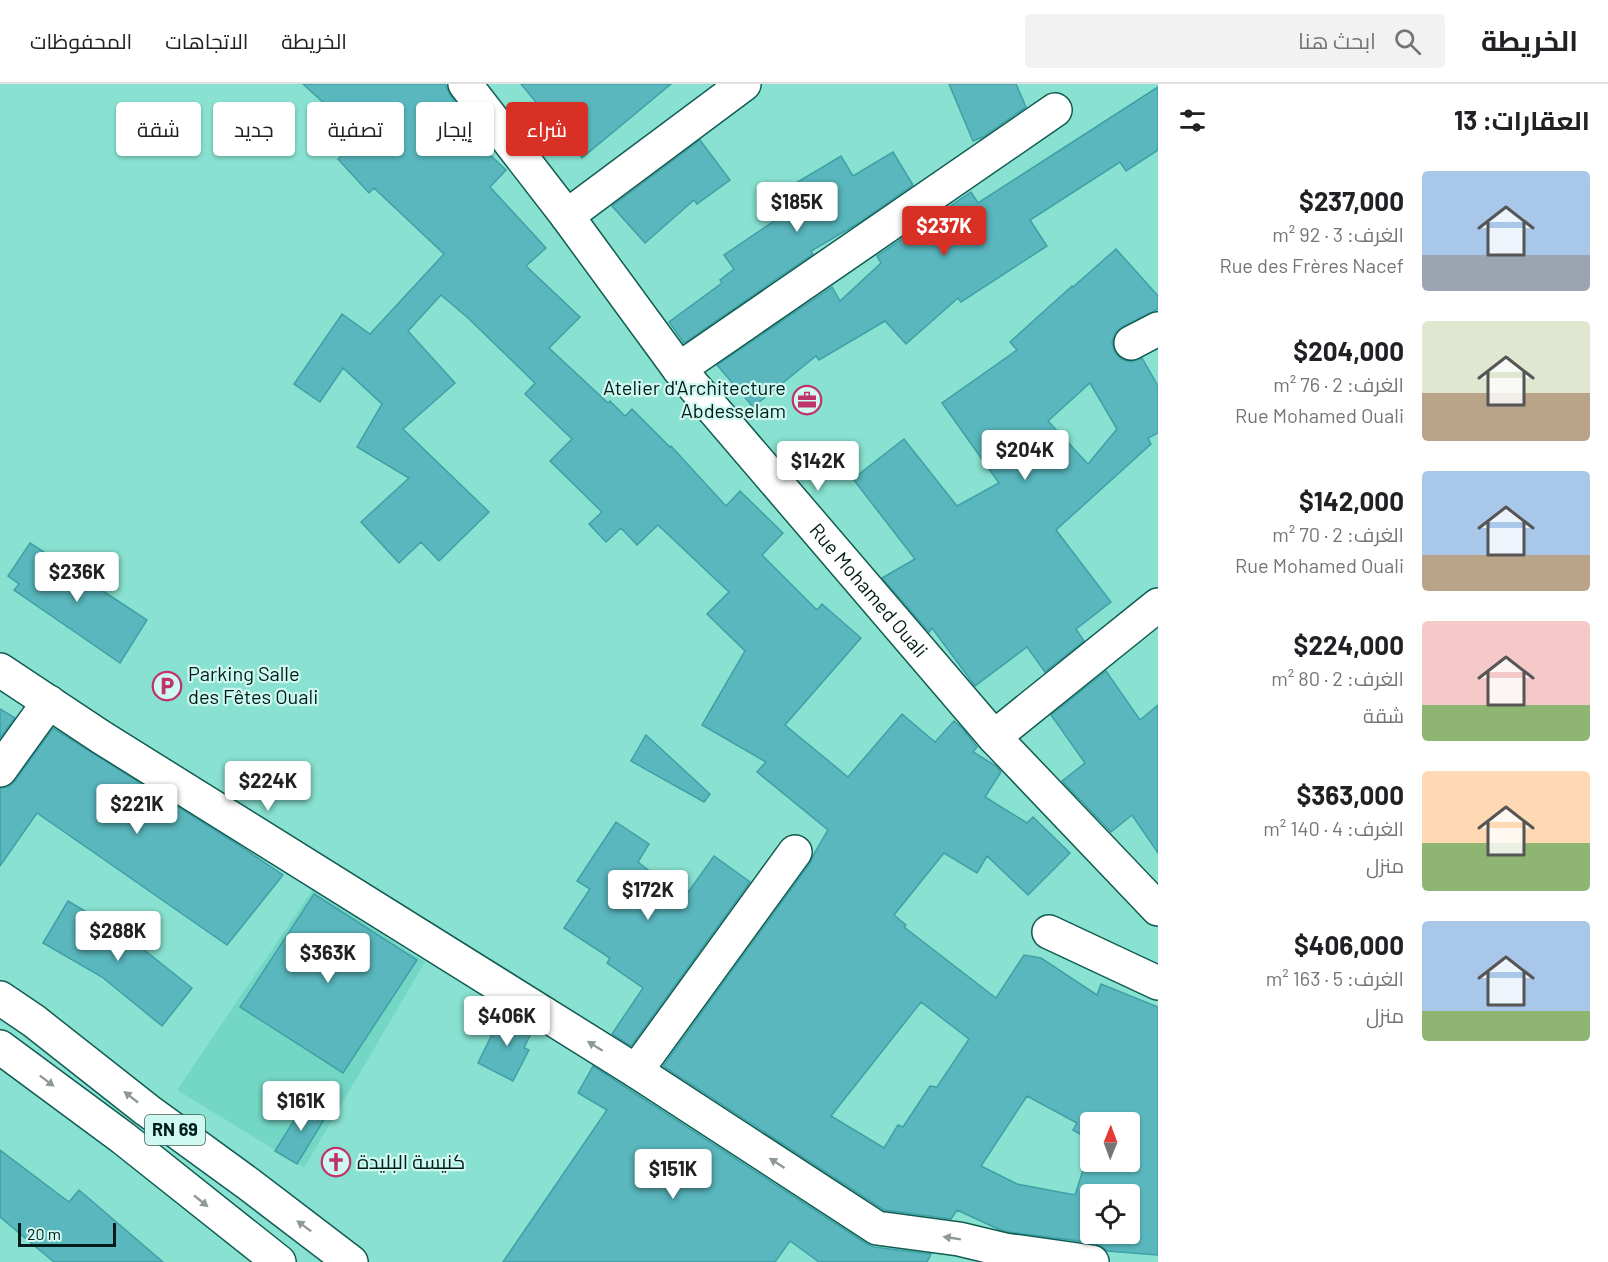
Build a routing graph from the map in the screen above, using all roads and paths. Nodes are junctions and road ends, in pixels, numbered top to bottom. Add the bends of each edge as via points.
1 (465, 84) edge
2 (744, 84) edge
3 (1055, 110) dead end
4 (567, 216) junction
5 (679, 369) junction
6 (1158, 605) edge
7 (0, 670) edge
8 (49, 702) junction
9 (994, 737) junction
10 (0, 770) edge
11 (795, 852) dead end
12 (1152, 893) edge
13 (1048, 932) dead end
14 (1158, 983) edge
15 (0, 998) edge
16 (0, 1047) edge
17 (636, 1071) junction
18 (999, 1256) edge
19 (279, 1262) edge
20 (351, 1262) edge
21 (1092, 1262) edge

1 - 4 street, Rue Mohamed Ouali
2 - 4 street
3 - 5 street
4 - 5 street, Rue Mohamed Ouali
5 - 9 street, Rue Mohamed Ouali
6 - 9 street
7 - 8 street
8 - 10 street
17 -> 8 street
9 - 12 street, Rue Mohamed Ouali
11 - 17 street
13 - 14 street
20 -> 15 street, RN 69
16 -> 19 street, RN 69
18 -> 17 street via 959,1239 877,1228
18 - 21 street

